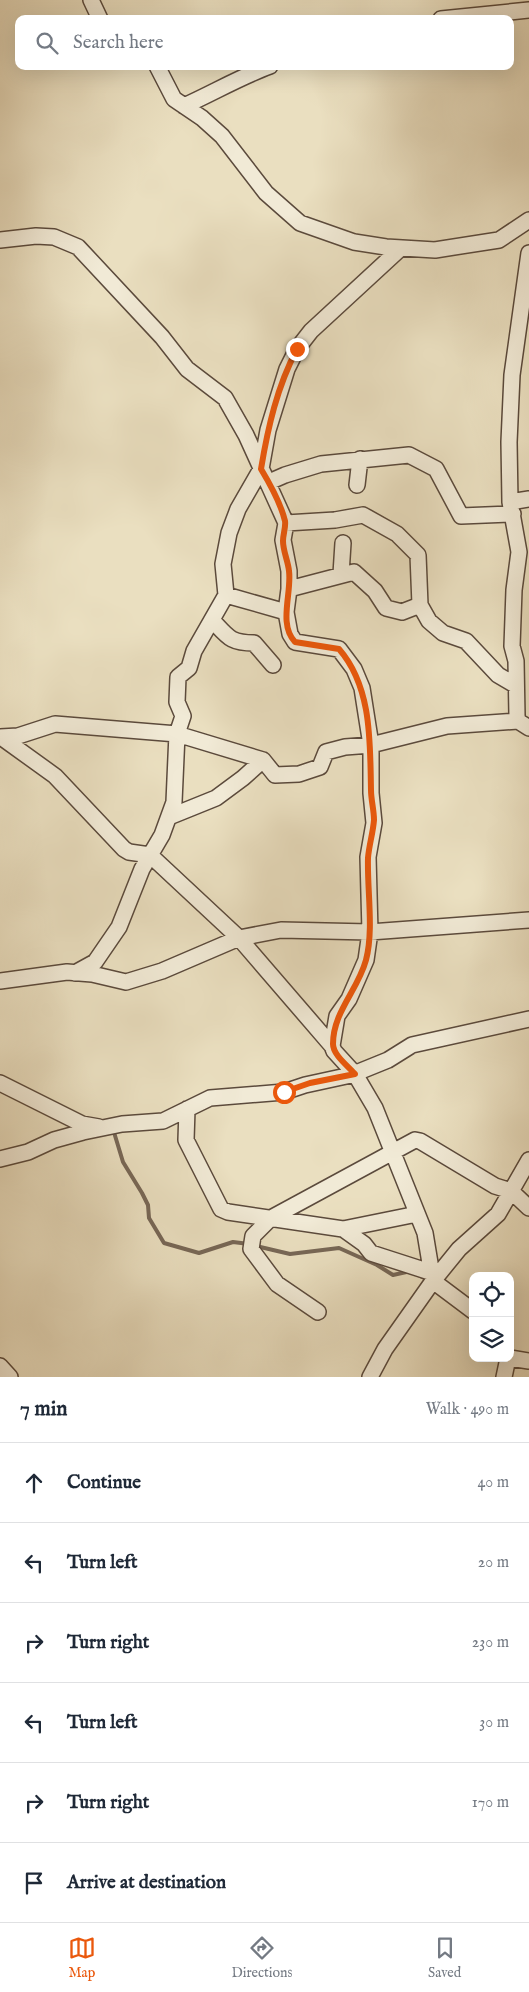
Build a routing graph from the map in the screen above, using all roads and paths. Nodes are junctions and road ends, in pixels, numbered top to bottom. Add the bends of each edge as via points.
1 (91, 0) edge
2 (529, 10) edge
3 (98, 15) edge
4 (480, 15) edge
5 (159, 70) edge
6 (258, 70) edge
7 (184, 106) junction
8 (529, 220) edge
9 (0, 240) edge
10 (401, 248) junction
11 (529, 253) edge
12 (360, 459) junction
13 (261, 469) junction
14 (269, 482) junction
15 (357, 485) dead end
16 (529, 499) edge
17 (512, 508) junction
18 (286, 523) junction
19 (343, 543) dead end
20 (341, 574) junction
21 (289, 589) junction
22 (226, 595) junction
23 (420, 605) junction
24 (286, 612) junction
25 (212, 620) junction
26 (273, 665) dead end
27 (515, 685) junction
28 (524, 724) edge
29 (177, 734) junction
30 (1, 737) edge
31 (371, 745) junction
32 (263, 760) junction
33 (169, 816) junction
34 (150, 855) junction
35 (529, 920) edge
36 (370, 932) junction
37 (239, 938) junction
38 (76, 973) junction
39 (0, 981) edge
40 (529, 1019) edge
41 (332, 1046) junction
42 (355, 1074) junction
43 (0, 1083) edge
44 (187, 1109) junction
45 (102, 1128) junction
46 (392, 1152) junction
47 (0, 1159) edge
48 (529, 1160) edge
49 (511, 1191) junction
50 (529, 1208) edge
51 (417, 1214) junction
52 (271, 1218) junction
53 (343, 1229) junction
54 (433, 1277) junction
55 (469, 1308) edge
56 (318, 1312) dead end
57 (514, 1359) edge
58 (529, 1361) edge
59 (508, 1362) edge
60 (0, 1366) edge
61 (10, 1377) edge
62 (370, 1377) edge
63 (504, 1377) edge

1 - 3 street
2 - 4 street
5 - 7 street via 174,99
6 - 7 street
7 - 10 street via 222,136 266,194 300,223 351,241
8 - 10 street via 499,240 481,244 435,250
9 - 13 street via 54,237 80,249 162,337 187,369 225,398
10 - 13 street via 311,331 297,349 277,396
11 - 17 street via 512,375 509,442
12 - 14 street via 321,464
12 - 15 street
12 - 17 street via 399,455 415,457 436,469 461,516
13 - 14 street
13 - 22 street via 229,533 223,564
14 - 18 street
16 - 17 street
17 - 27 street via 519,552 512,646 516,661
18 - 21 street via 283,540
18 - 23 street via 363,515 394,532 418,555
19 - 20 street
20 - 21 street
20 - 23 street via 354,572 375,590 386,608 402,612
21 - 24 street
22 - 24 street
22 - 25 street
23 - 27 street via 432,625 442,633 466,641 498,675
24 - 31 street via 295,642 339,649 354,669 362,688
25 - 26 street via 238,643 254,643
25 - 29 street via 194,651 190,668 178,678 177,702 183,716
27 - 28 street
28 - 31 street via 447,726
29 - 30 street via 55,724 18,736
29 - 32 street
29 - 33 street via 174,802
30 - 34 street via 54,776 124,849
31 - 32 street via 326,752 320,767 299,774 275,775
31 - 36 street via 374,823 368,857
32 - 33 street via 216,798
33 - 34 street
34 - 37 street
34 - 38 street via 119,927 95,962
35 - 36 street
36 - 37 street via 281,930
36 - 41 street via 366,960 349,999 337,1016
37 - 38 street via 130,982
37 - 41 street
38 - 39 street via 52,973
40 - 42 street via 412,1045
41 - 42 street
42 - 44 street via 284,1092 210,1098
42 - 46 street via 374,1108
43 - 45 street via 82,1124
44 - 45 street via 163,1121
44 - 52 street via 186,1140 221,1209
45 - 47 street via 57,1139 31,1151
46 - 49 street via 418,1140 495,1186
46 - 51 street
46 - 52 street
48 - 49 street
49 - 50 street
49 - 54 street via 498,1214
51 - 53 street
51 - 54 street via 425,1233
52 - 53 street
52 - 56 street via 253,1236 251,1249 277,1284
53 - 54 street via 371,1253
54 - 55 street
54 - 62 street via 384,1349
57 - 58 street
59 - 63 street
60 - 61 street

